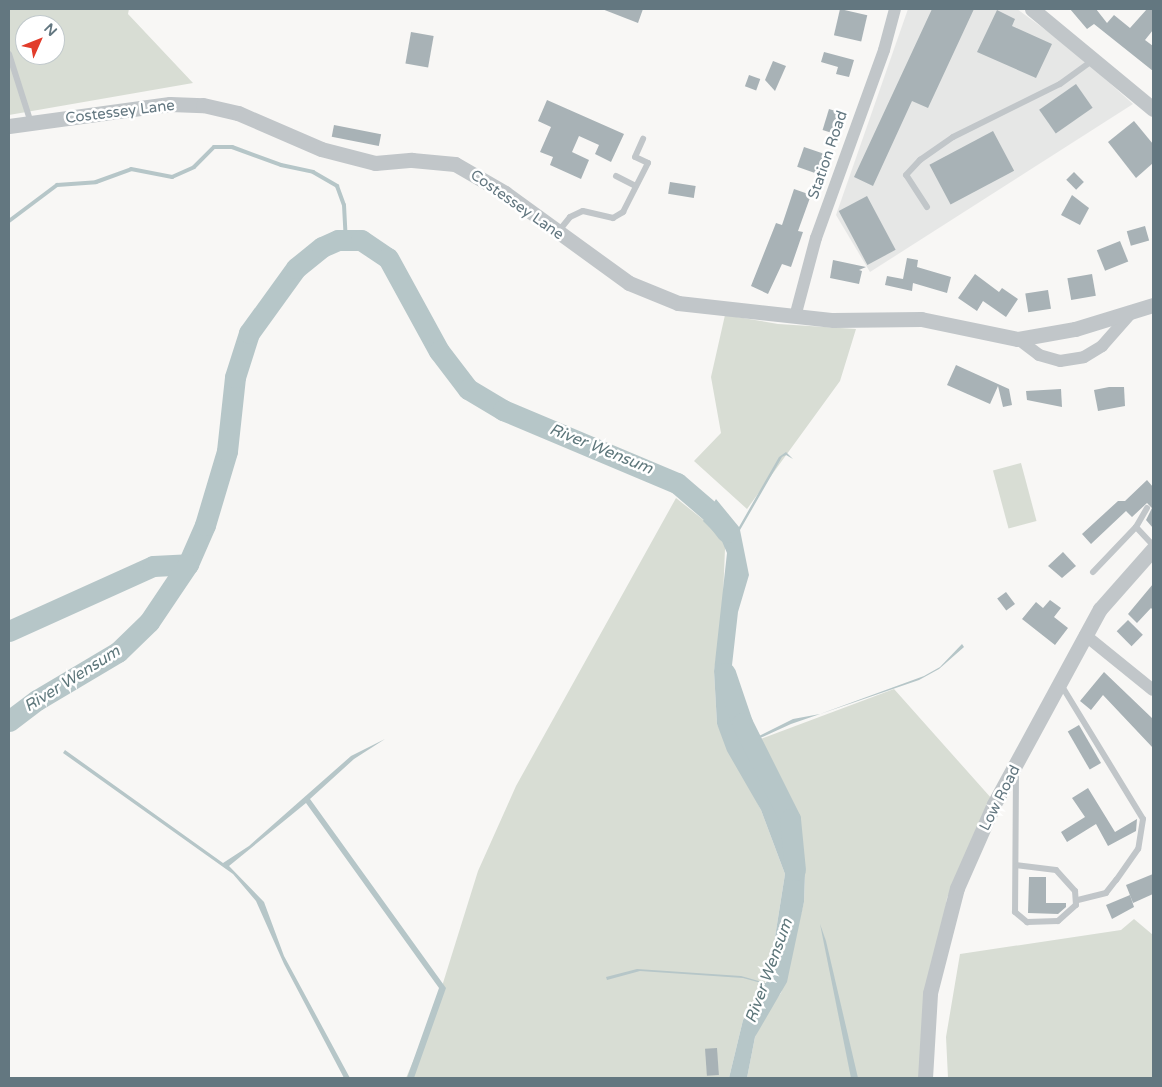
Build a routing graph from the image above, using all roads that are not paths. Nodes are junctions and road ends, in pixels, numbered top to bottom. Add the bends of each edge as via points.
1 (895, 9) edge
2 (1032, 9) edge
3 (9, 54) edge
4 (1095, 58) junction
5 (1153, 109) edge
6 (31, 123) junction
7 (9, 126) edge
8 (643, 139) dead end
9 (616, 176) dead end
10 (636, 186) junction
11 (927, 207) dead end
12 (557, 233) junction
13 (1153, 305) edge
14 (796, 313) junction
15 (1132, 313) junction
16 (1018, 338) junction
17 (1147, 508) dead end
18 (1136, 527) junction
19 (1153, 545) edge
20 (1153, 549) edge
21 (1092, 572) dead end
22 (1085, 635) junction
23 (1059, 682) junction
24 (1153, 690) edge
25 (1015, 767) junction
26 (1017, 865) junction
27 (1078, 900) junction
28 (925, 1078) edge

1 - 14 street, Station Road via 884,50 813,247
2 - 4 street
3 - 6 lane
4 - 5 street
4 - 11 lane via 1060,84 953,137 920,160 906,175
6 - 7 street, Costessey Lane
6 - 12 street, Costessey Lane via 170,104 203,105 238,113 321,149 375,163 412,160 455,164 505,193
8 - 10 lane via 635,157 648,163
9 - 10 lane
10 - 12 lane via 623,212 614,218 583,211 570,217
12 - 14 street, Costessey Lane via 629,283 670,300
13 - 15 street, Costessey Lane
14 - 16 street, Costessey Lane via 858,321 921,319
15 - 16 street, Costessey Lane via 1075,329
15 - 16 street, Costessey Lane via 1102,346 1084,357 1060,361 1039,355
17 - 18 lane
18 - 19 lane
18 - 21 lane
20 - 22 street, Low Road via 1100,609
22 - 23 street, Low Road
22 - 24 street
23 - 25 street, Low Road
23 - 27 lane via 1142,819 1138,849 1106,893
25 - 26 lane
25 - 28 street, Low Road via 994,804 957,888 943,934 930,993
26 - 27 lane via 1056,870 1075,891
26 - 27 lane via 1014,908 1022,920 1058,920

